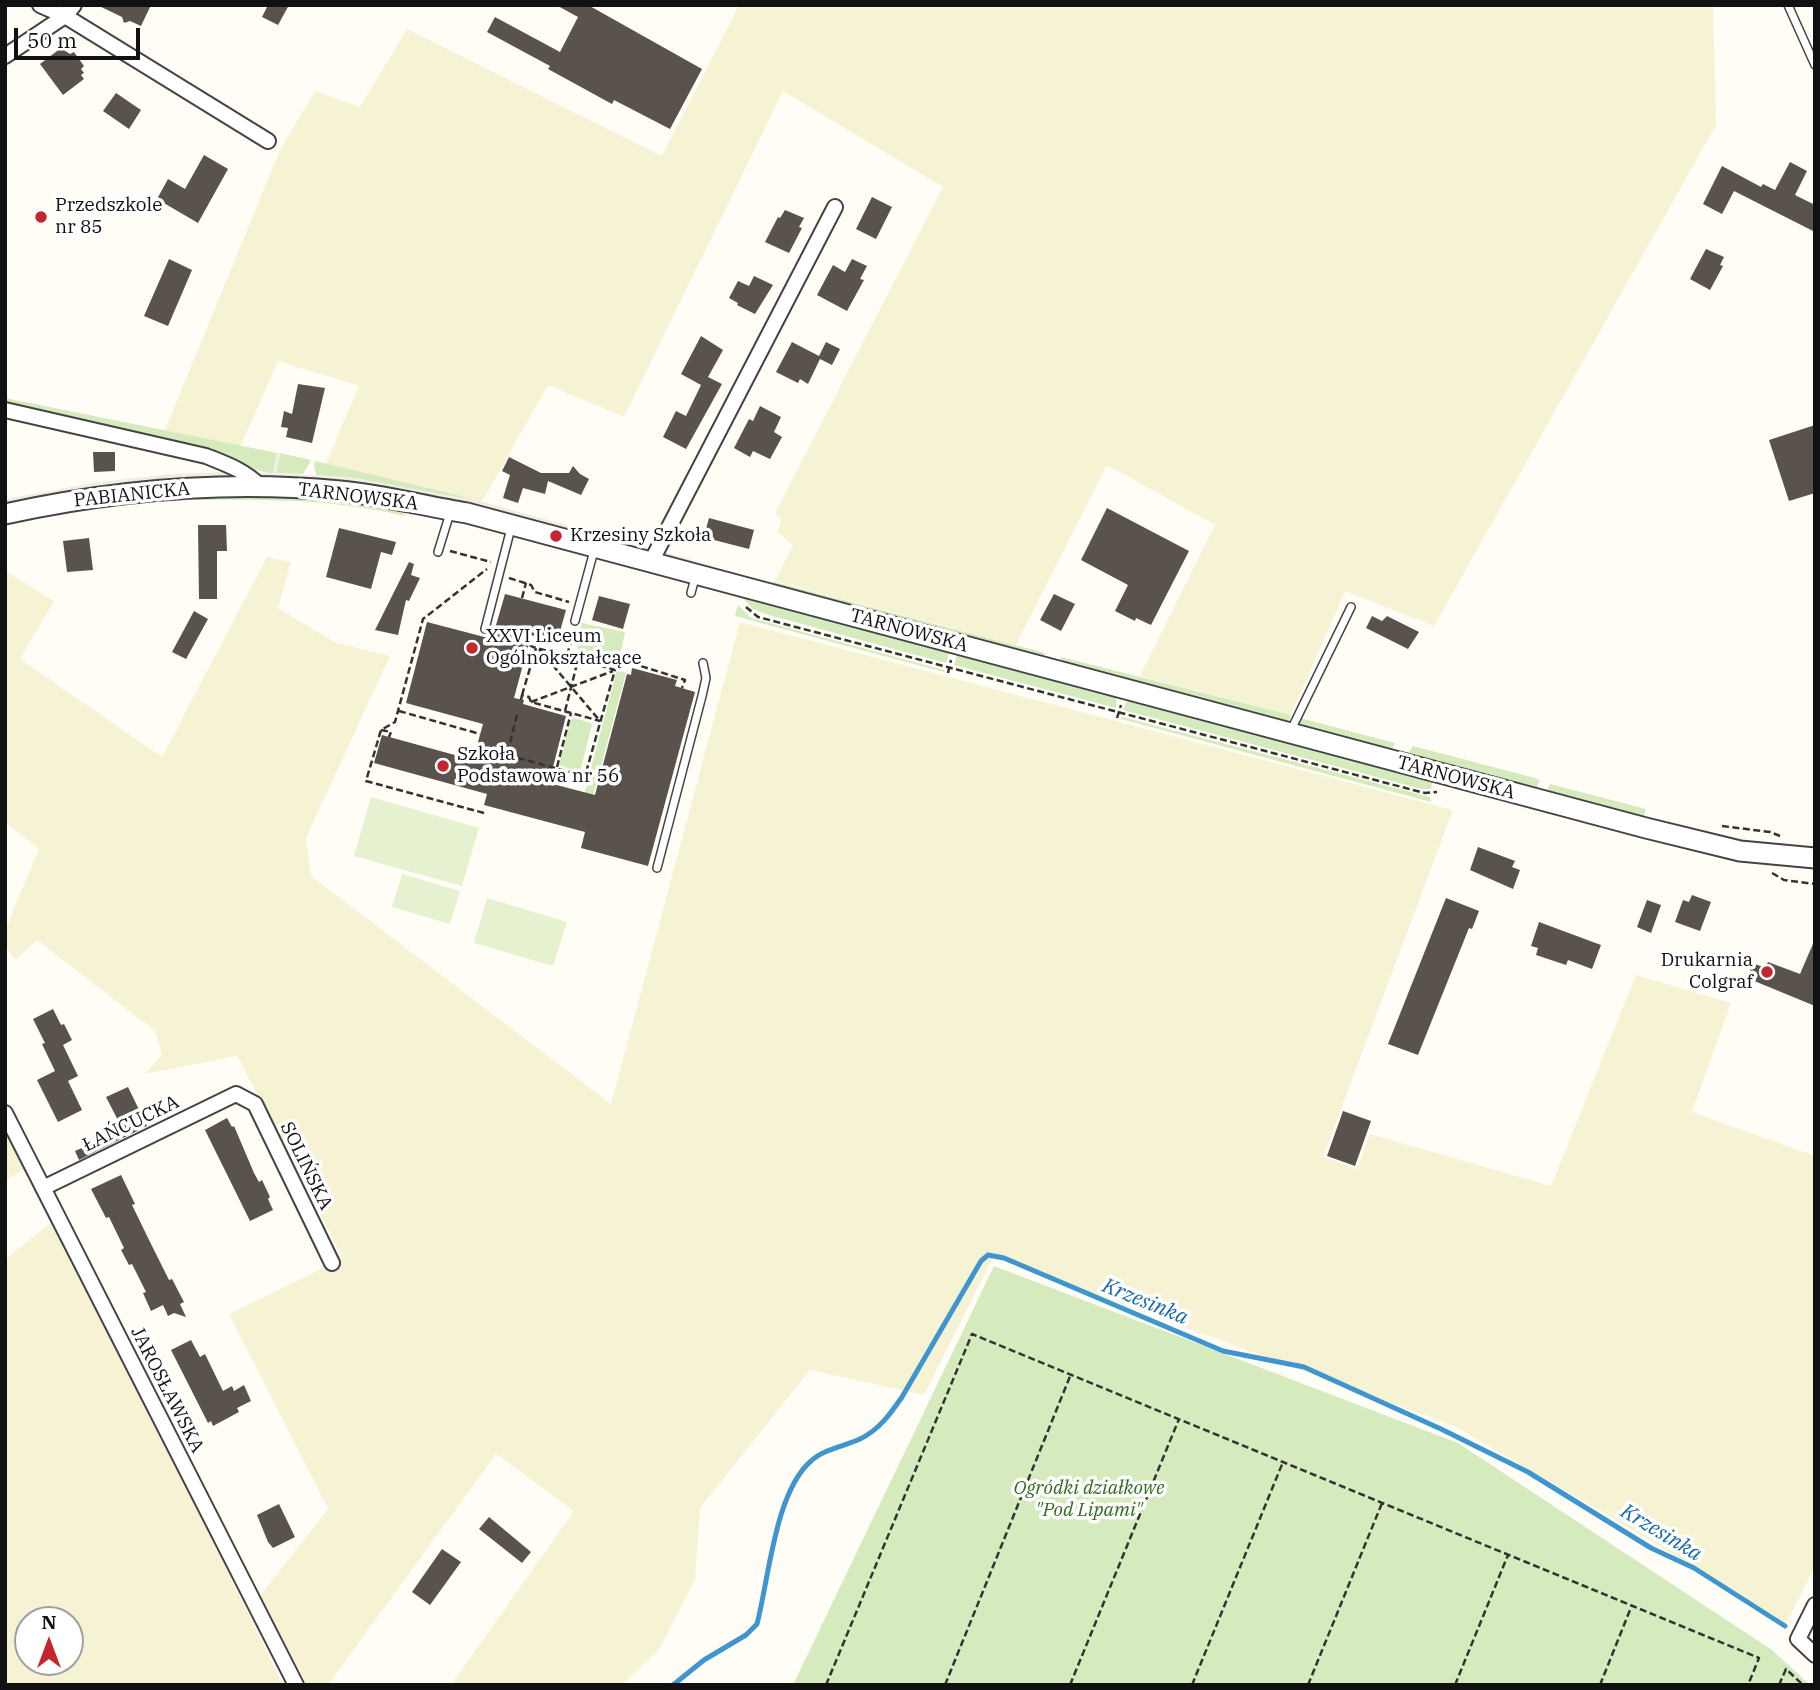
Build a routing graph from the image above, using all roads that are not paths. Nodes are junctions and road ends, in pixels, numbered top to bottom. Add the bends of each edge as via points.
1 (40, 5) edge
2 (1788, 5) edge
3 (70, 10) edge
4 (5, 56) edge
5 (1815, 65) edge
6 (268, 141) dead end
7 (835, 207) dead end
8 (5, 410) edge
9 (260, 486) junction
10 (451, 510) junction
11 (5, 514) edge
12 (512, 524) junction
13 (595, 547) junction
14 (438, 550) road end
15 (651, 562) junction
16 (696, 574) junction
17 (691, 593) dead end
18 (1351, 607) dead end
19 (575, 621) road end
20 (485, 629) dead end
21 (703, 663) dead end
22 (1289, 733) junction
23 (1815, 858) edge
24 (657, 868) dead end
25 (236, 1094) joint
26 (5, 1113) edge
27 (43, 1188) junction
28 (332, 1263) dead end
29 (1815, 1605) edge
30 (1815, 1655) edge
31 (296, 1685) edge

1 - 3 street
2 - 5 lane
3 - 4 street
3 - 6 street
7 - 15 street
8 - 9 street via 206,456 233,466
9 - 10 street, TARNOWSKA via 349,492
9 - 11 street, PABIANICKA via 110,495
10 - 12 street, TARNOWSKA
10 - 14 lane
12 - 13 street, TARNOWSKA
12 - 20 lane
13 - 15 street, TARNOWSKA
13 - 19 lane
15 - 16 street, TARNOWSKA
16 - 17 lane
16 - 22 street, TARNOWSKA
18 - 22 lane
21 - 24 lane via 704,687
22 - 23 street, TARNOWSKA via 1709,844
25 - 27 street, ŁAŃCUCKA
25 - 28 street, SOLIŃSKA via 255,1104
26 - 27 street, JAROSŁAWSKA
27 - 31 street, JAROSŁAWSKA
29 - 30 street via 1798,1639

